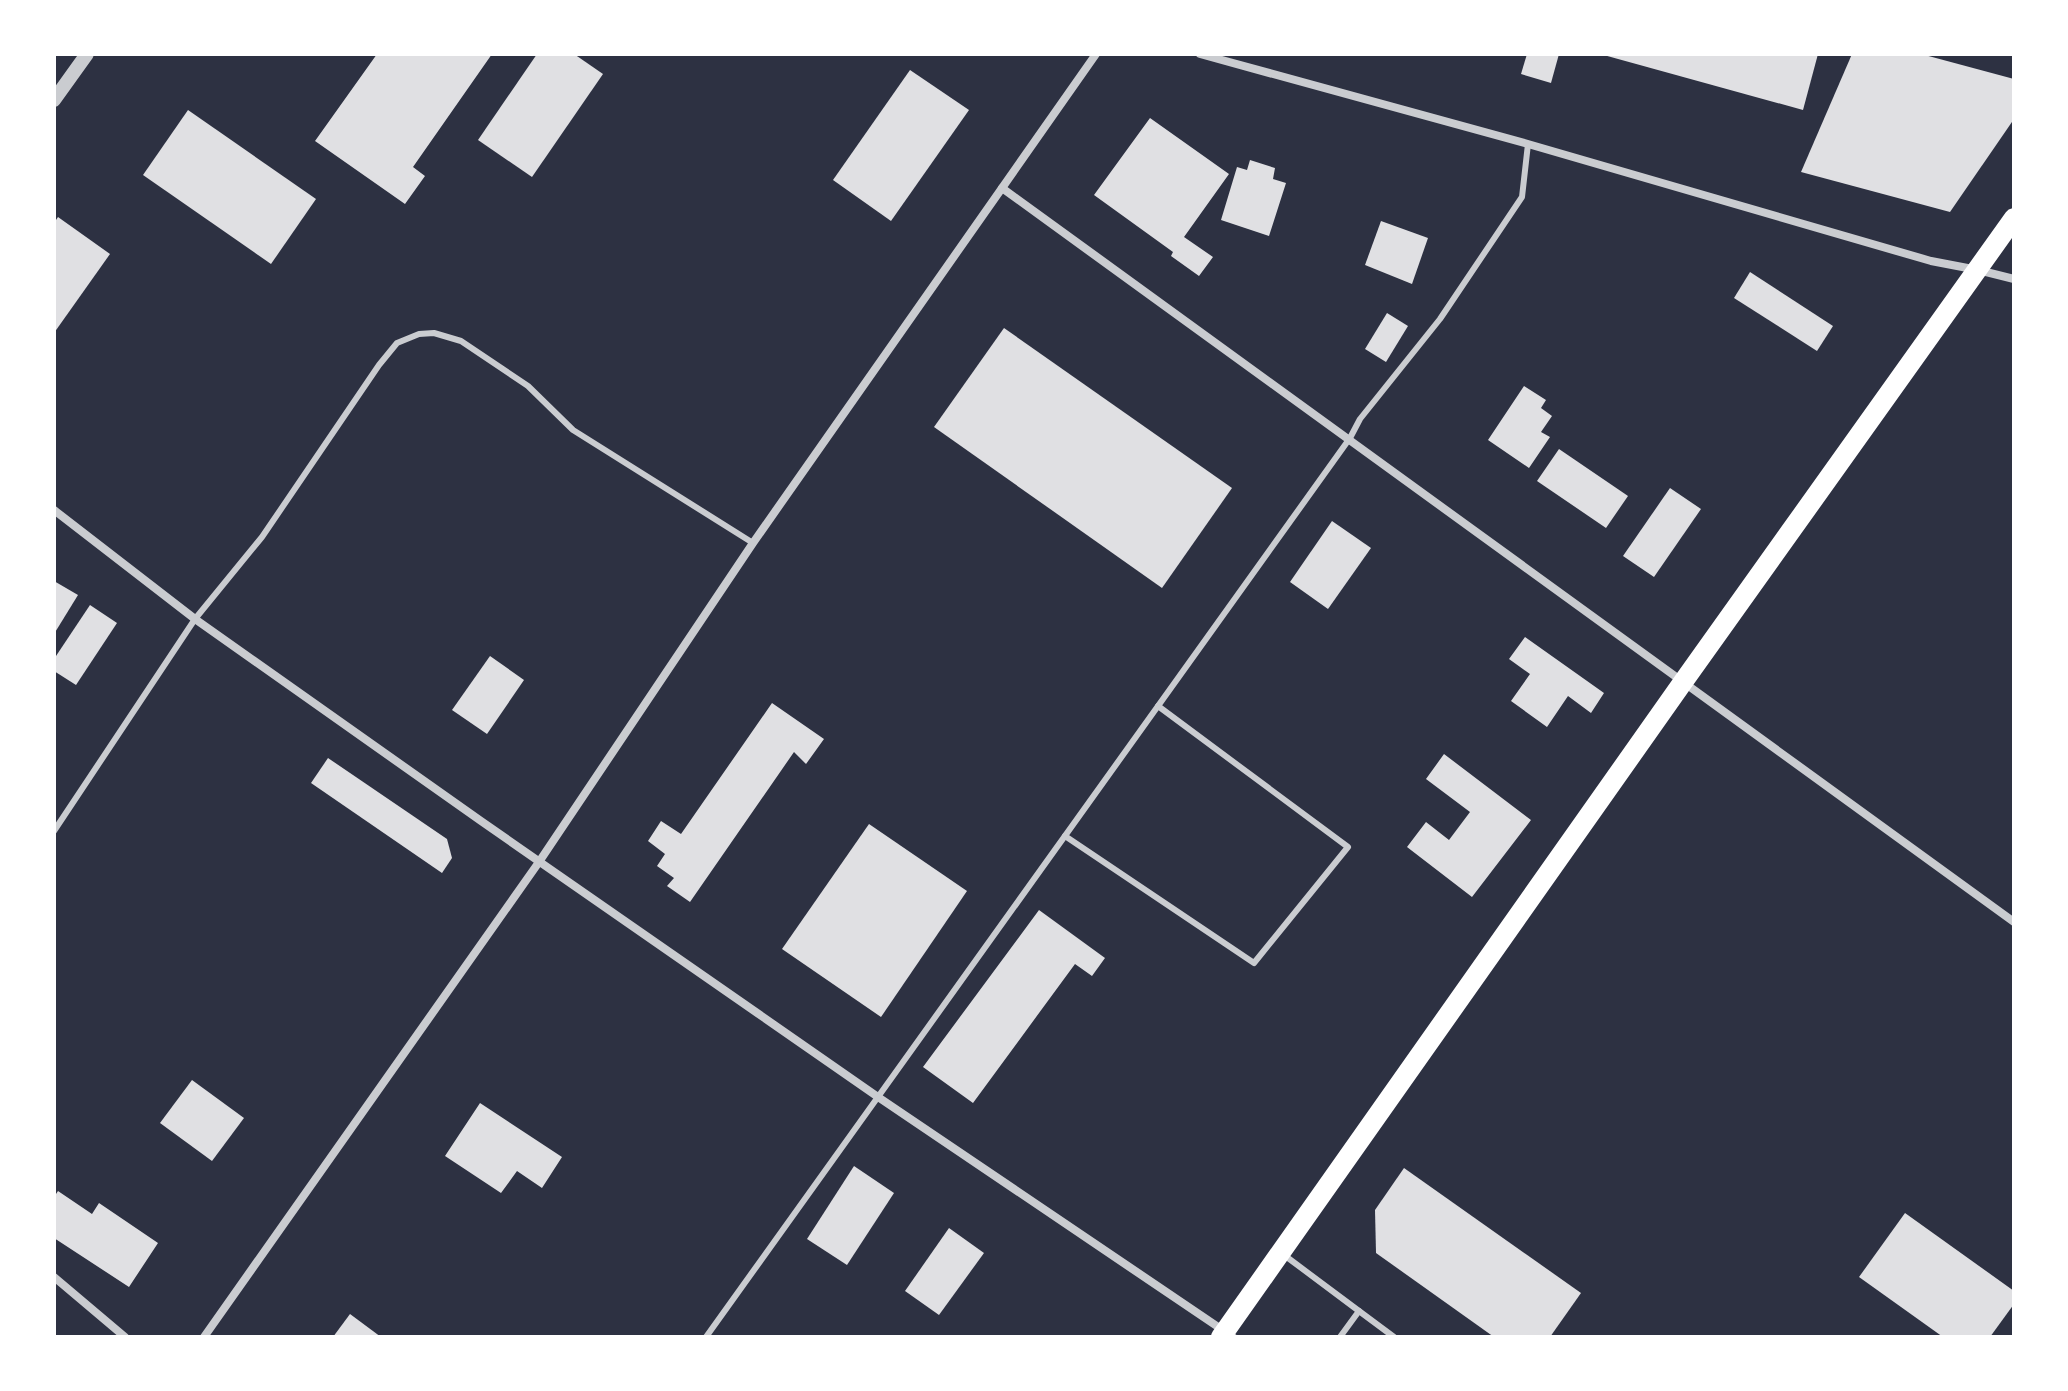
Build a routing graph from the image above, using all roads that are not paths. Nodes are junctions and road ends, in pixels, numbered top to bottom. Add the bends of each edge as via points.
1 (87, 54) edge
2 (1096, 54) edge
3 (1200, 54) edge
4 (54, 100) edge
5 (1528, 144) junction
6 (1002, 188) junction
7 (2014, 218) edge
8 (1978, 270) junction
9 (2014, 279) edge
10 (1350, 438) junction
11 (54, 510) edge
12 (753, 543) junction
13 (195, 619) junction
14 (1683, 682) junction
15 (1158, 706) junction
16 (54, 831) edge
17 (1065, 836) junction
18 (539, 862) junction
19 (2014, 922) edge
20 (878, 1097) junction
21 (1281, 1253) junction
22 (54, 1277) edge
23 (1359, 1311) junction
24 (1227, 1335) edge
25 (125, 1337) edge
26 (204, 1337) edge
27 (706, 1337) edge
28 (1340, 1337) edge
29 (1394, 1337) edge

1 - 4 street
2 - 6 street
3 - 5 street
5 - 8 street via 1931,261
5 - 10 lane via 1522,197 1440,319
6 - 10 street
6 - 12 street
7 - 8 main road
8 - 9 street
8 - 14 main road
10 - 14 street
10 - 15 lane
11 - 13 street
12 - 13 lane via 573,430 528,386 461,341 419,334 397,343 379,365 262,537
12 - 18 street
13 - 16 lane
13 - 18 street
14 - 19 street
14 - 21 main road
15 - 17 lane
15 - 17 lane via 1348,847 1254,963
17 - 20 lane
18 - 20 street
18 - 26 street
20 - 24 street
20 - 27 lane
21 - 23 lane
21 - 24 main road
22 - 25 street
23 - 28 lane
23 - 29 lane

